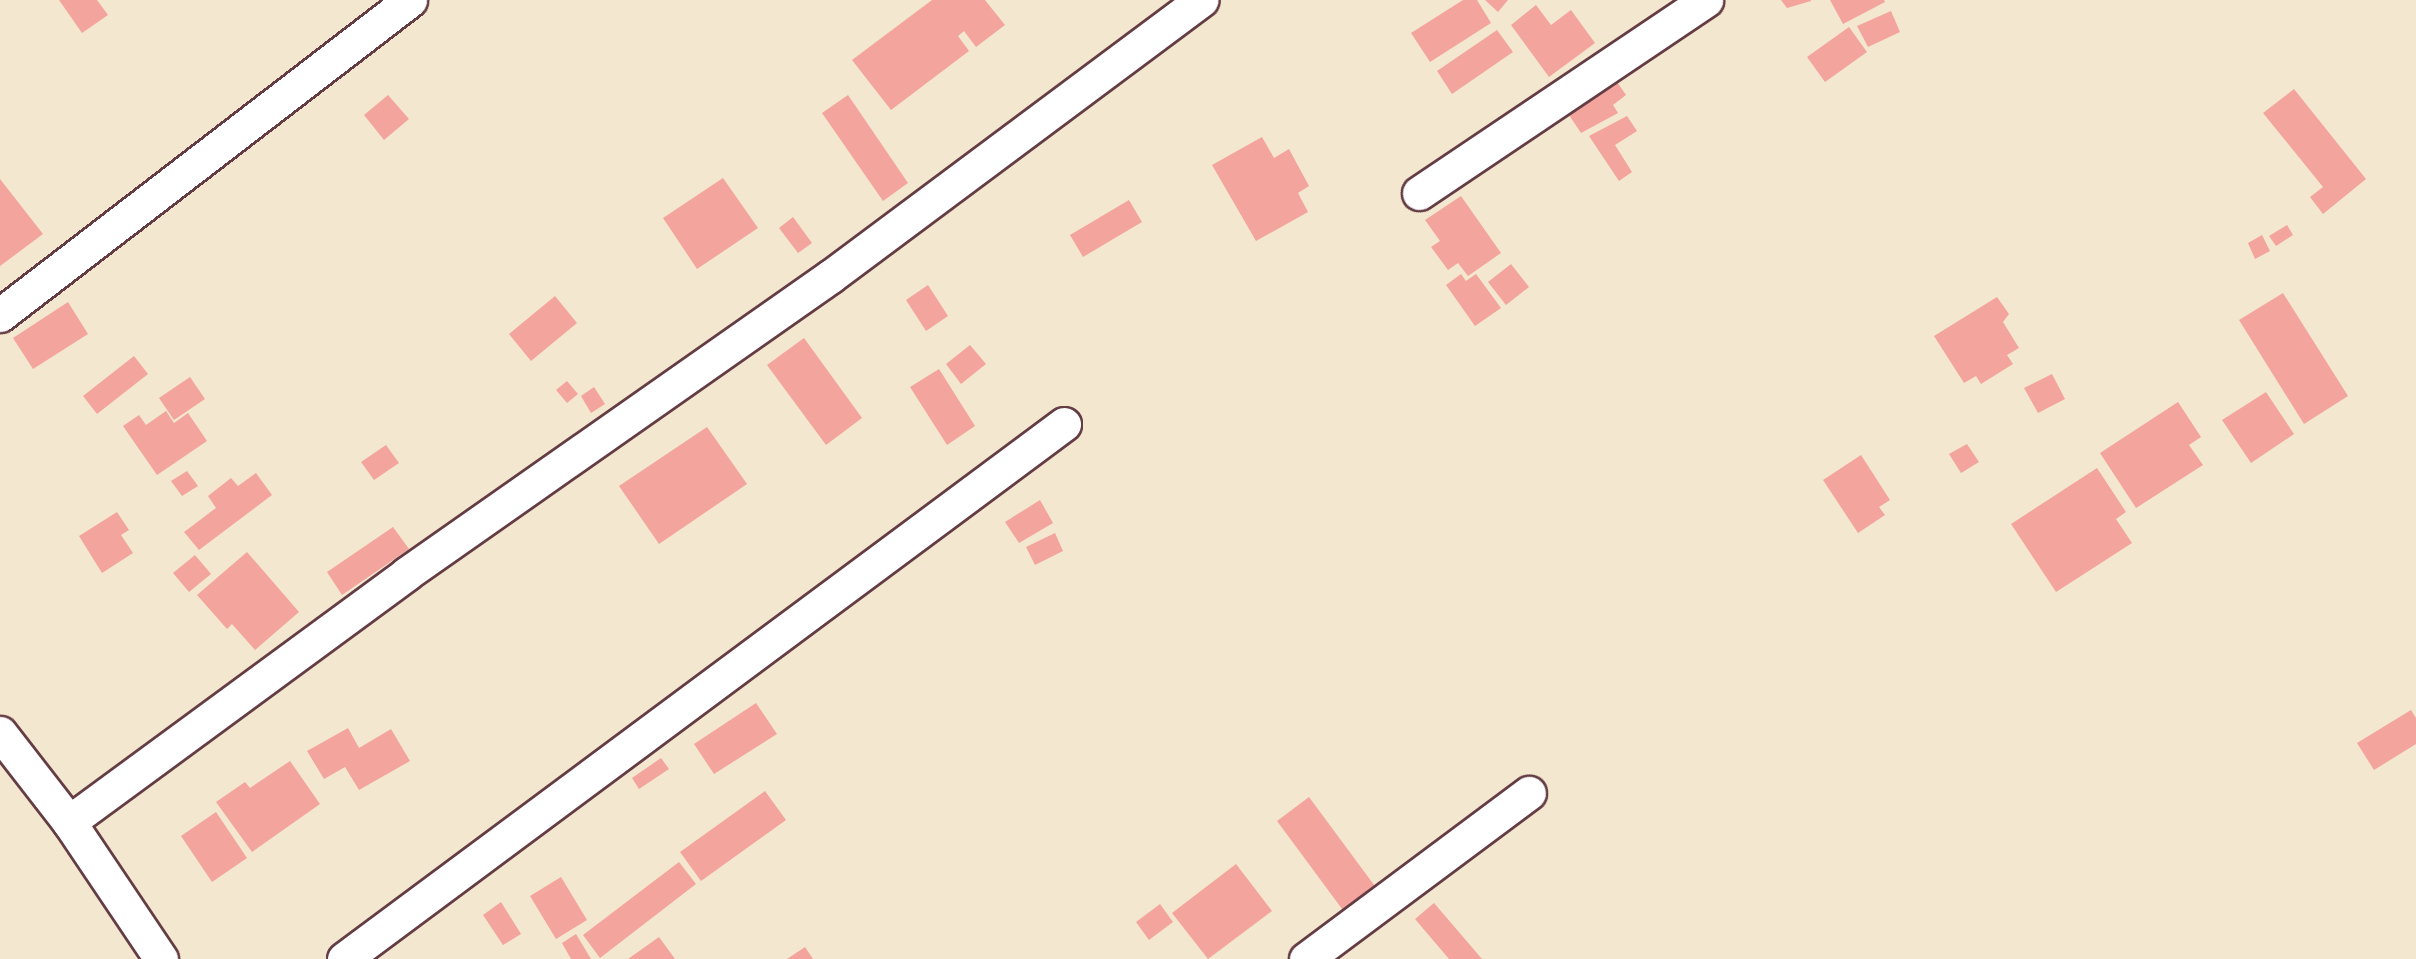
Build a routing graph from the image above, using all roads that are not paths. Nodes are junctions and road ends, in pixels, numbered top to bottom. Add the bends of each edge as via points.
1 (410, 0) edge
2 (1201, 0) edge
3 (1706, 0) edge
4 (1419, 192) dead end
5 (0, 315) edge
6 (1064, 424) dead end
7 (0, 733) edge
8 (1528, 793) dead end
9 (69, 822) junction
10 (154, 956) edge
11 (344, 959) edge
12 (1306, 959) edge

1 - 5 street
2 - 9 street via 831,276 406,574
3 - 4 street
6 - 11 street
7 - 9 street
8 - 12 street
9 - 10 street

